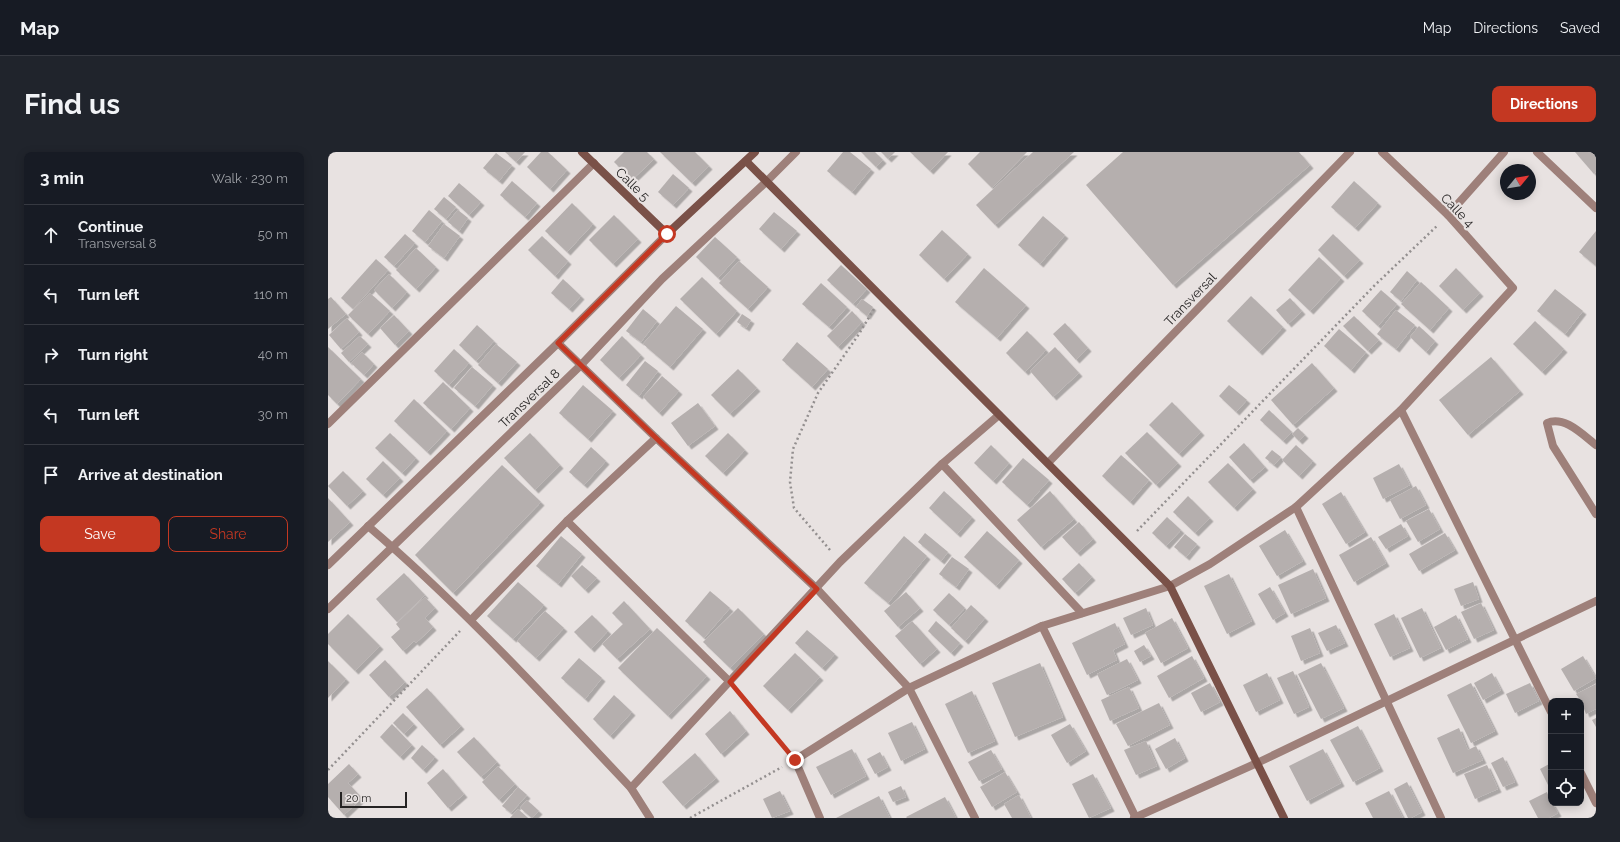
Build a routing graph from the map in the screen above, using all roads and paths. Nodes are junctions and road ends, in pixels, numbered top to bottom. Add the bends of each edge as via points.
1 (582, 152) edge
2 (755, 152) edge
3 (796, 152) edge
4 (1350, 152) edge
5 (1382, 152) edge
6 (1504, 152) edge
7 (1542, 154) edge
8 (746, 162) junction
9 (594, 163) junction
10 (766, 182) junction
11 (1596, 208) edge
12 (1448, 214) junction
13 (667, 234) junction
14 (881, 296) junction
15 (558, 343) junction
16 (581, 365) junction
17 (1401, 410) junction
18 (1000, 415) junction
19 (328, 424) edge
20 (656, 438) junction
21 (1596, 445) edge
22 (1048, 463) junction
23 (942, 464) junction
24 (1296, 507) junction
25 (1596, 514) edge
26 (567, 521) junction
27 (368, 526) junction
28 (1126, 542) junction
29 (393, 547) junction
30 (840, 562) junction
31 (328, 565) edge
32 (1170, 586) junction
33 (817, 589) junction
34 (1596, 601) edge
35 (328, 609) edge
36 (1082, 613) junction
37 (471, 620) junction
38 (1042, 626) junction
39 (1515, 640) junction
40 (730, 682) junction
41 (909, 688) junction
42 (1387, 700) junction
43 (1548, 706) edge
44 (795, 760) junction
45 (1257, 763) junction
46 (328, 770) edge
47 (1584, 779) edge
48 (631, 788) junction
49 (1596, 803) edge
50 (650, 818) edge
51 (690, 818) edge
52 (820, 818) edge
53 (975, 818) edge
54 (1135, 818) edge
55 (1284, 818) edge
56 (1441, 818) edge

1 - 9 street, Calle 5
2 - 8 street
3 - 10 street, Transversal 8
4 - 22 street, Transversal
5 - 12 street, Calle 4
6 - 12 street
7 - 11 street
8 - 10 street
8 - 13 street, Transversal 8
9 - 13 street, Calle 5
9 - 19 street
10 - 14 street
10 - 16 street, Transversal 8 via 662,279
12 - 17 street, Calle 4 via 1514,288
12 - 28 path via 1375,285
13 - 15 street, Transversal 8
14 - 18 street
14 - 30 path via 859,334 818,393 793,449 790,482 794,508
15 - 16 street
15 - 27 street, Transversal 8
16 - 20 street
16 - 29 street, Transversal 8
17 - 24 street
17 - 39 street
18 - 22 street
18 - 23 street
20 - 26 street
20 - 33 street
21 - 25 street via 1565,423 1554,420 1547,423 1553,446
22 - 28 street
23 - 30 street
23 - 36 street
24 - 32 street via 1210,564
24 - 42 street
26 - 37 street
26 - 40 street
27 - 29 street
27 - 31 street, Transversal 8
28 - 32 street
29 - 35 street, Transversal 8
29 - 37 street
30 - 33 street
32 - 36 street
32 - 45 street
33 - 40 street
33 - 41 street
34 - 39 street
36 - 38 street
37 - 46 path
37 - 48 street
38 - 41 street
38 - 54 street
39 - 42 street
39 - 43 street
40 - 44 path
40 - 48 street
41 - 44 street
41 - 53 street
42 - 45 street
42 - 56 street
44 - 51 path
44 - 52 street
45 - 54 street
45 - 55 street
47 - 49 street
48 - 50 street

